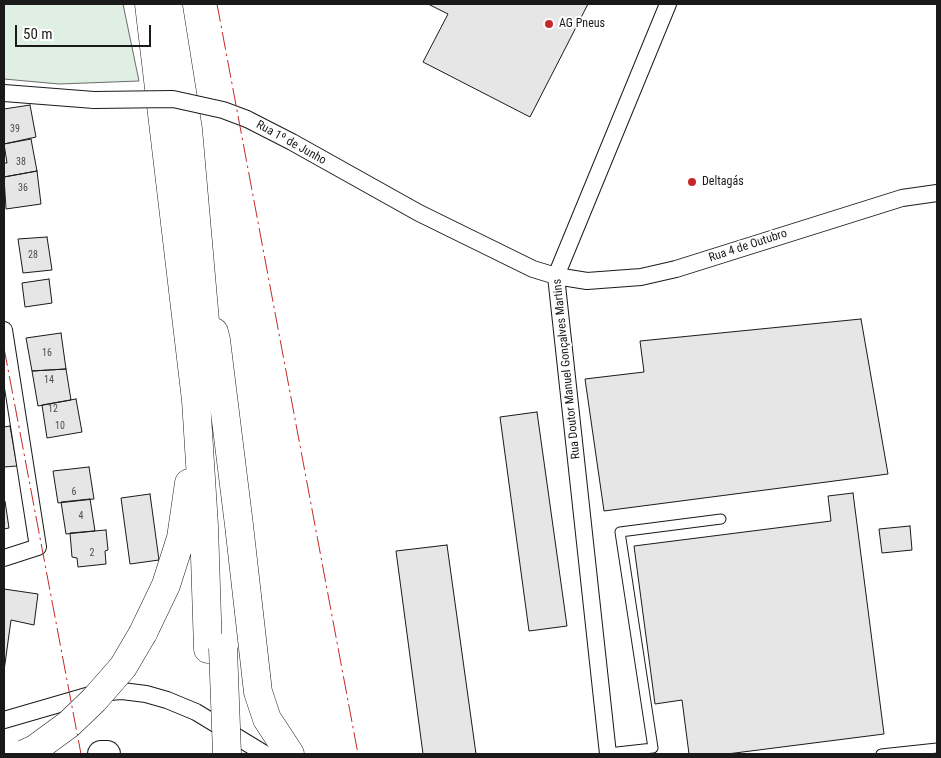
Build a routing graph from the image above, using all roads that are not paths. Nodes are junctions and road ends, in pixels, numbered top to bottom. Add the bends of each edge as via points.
1 (149, 4) edge
2 (168, 4) edge
3 (668, 4) edge
4 (4, 93) edge
5 (937, 193) edge
6 (556, 276) junction
7 (204, 303) junction
8 (4, 330) edge
9 (196, 400) junction
10 (10, 408) edge
11 (721, 519) dead end
12 (4, 558) edge
13 (215, 648) junction
14 (4, 720) edge
15 (937, 748) edge
16 (653, 751) edge
17 (24, 754) edge
18 (101, 754) edge
19 (106, 754) edge
20 (212, 754) edge
21 (227, 754) edge
22 (265, 754) edge
23 (290, 754) edge
24 (608, 754) edge
25 (881, 754) edge
26 (892, 754) edge

1 - 9 highway
2 - 7 highway via 188,129
3 - 6 street, Rua Doutor Manuel Gonçalves Martins
4 - 6 street, Rua 1º de Junho, bridge via 94,100 173,99 223,110 292,142 419,213 533,269
5 - 6 street, Rua 4 de Outubro via 902,198 641,277 587,280
6 - 24 street, Rua Doutor Manuel Gonçalves Martins
7 - 13 highway via 219,524
7 - 23 highway via 216,340 258,692 267,719
8 - 10 street
9 - 13 highway
9 - 17 highway, bridge via 181,538 166,585 143,633 123,666 94,700 69,724
10 - 12 street via 38,547
11 - 16 lane via 620,532
13 - 20 highway
13 - 21 highway, bridge
14 - 22 street via 97,693 122,691 146,694 196,712
15 - 26 lane
16 - 24 lane
18 - 19 main road
25 - 26 lane

